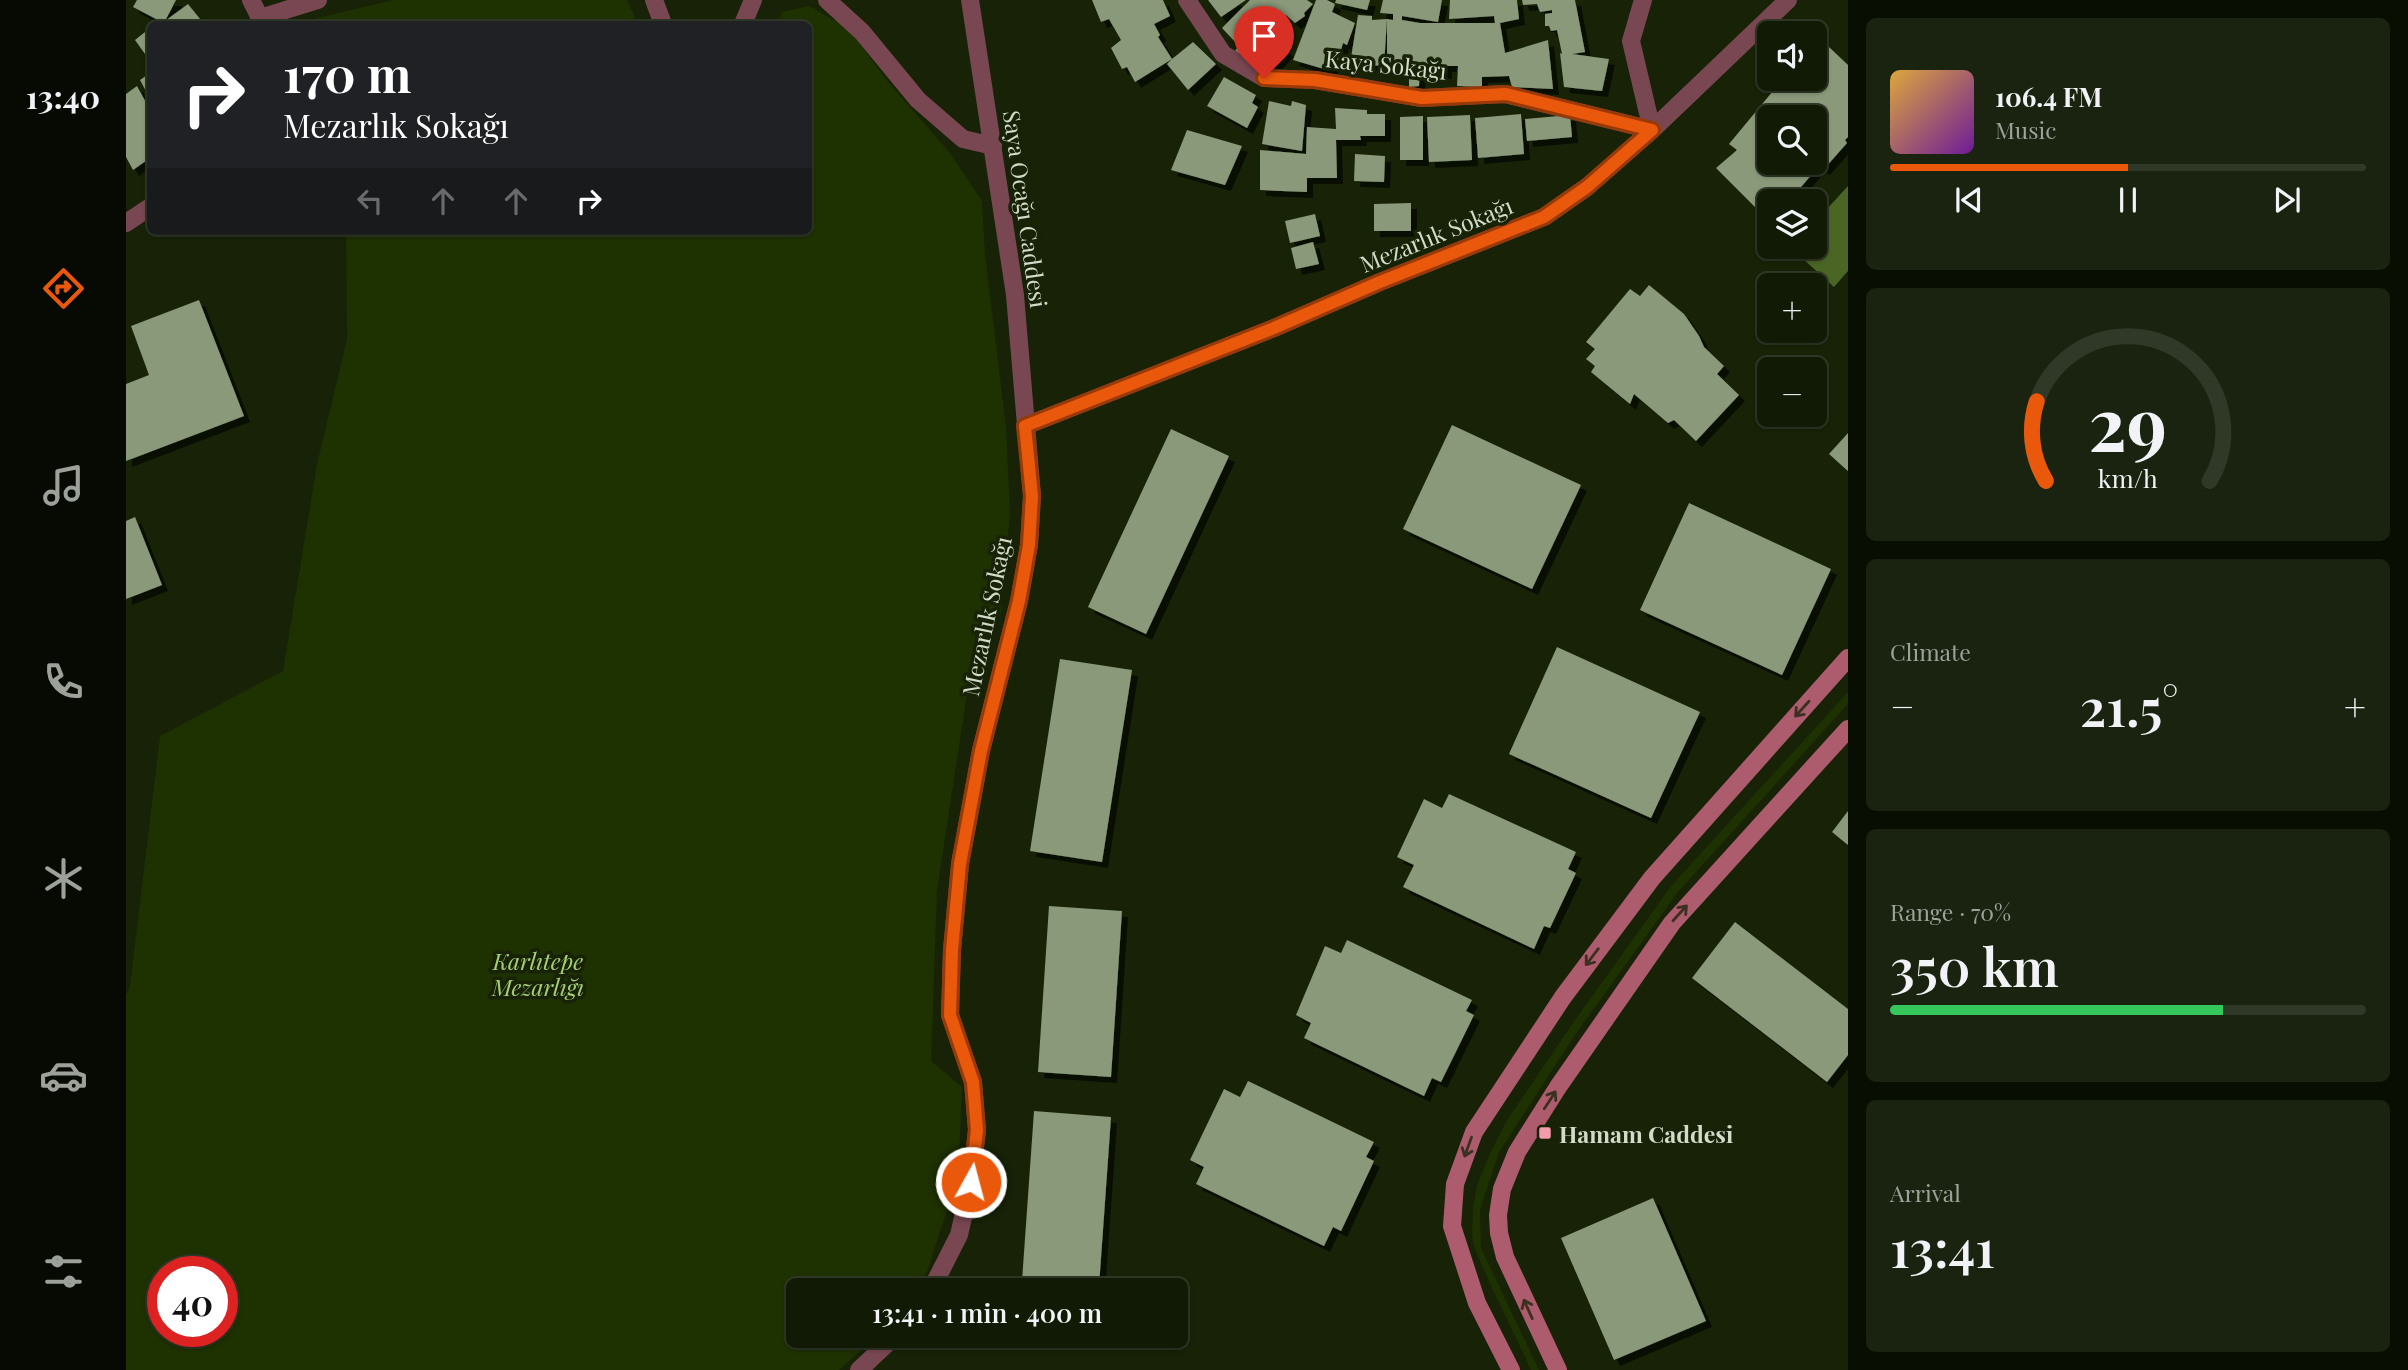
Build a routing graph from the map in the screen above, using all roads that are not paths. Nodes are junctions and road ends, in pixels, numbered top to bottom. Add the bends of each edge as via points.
1 (251, 0) edge
2 (318, 0) edge
3 (654, 0) edge
4 (753, 0) edge
5 (827, 0) edge
6 (970, 0) edge
7 (1187, 0) edge
8 (1643, 0) edge
9 (1788, 0) edge
10 (261, 21) edge
11 (662, 21) edge
12 (744, 21) edge
13 (1652, 130) junction
14 (993, 146) junction
15 (147, 209) edge
16 (126, 223) edge
17 (1025, 426) junction
18 (1848, 658) edge
19 (1848, 729) edge
20 (937, 1278) edge
21 (882, 1348) edge
22 (859, 1370) edge
23 (1511, 1370) edge
24 (1558, 1370) edge

1 - 10 street
2 - 10 street
3 - 11 street
4 - 12 street
5 - 14 street via 862,32 918,100 963,139
6 - 14 street, Saya Ocağı Caddesi
7 - 13 street, Kaya Sokağı via 1223,54 1264,78 1315,80 1422,98 1506,94
8 - 13 street via 1631,41
9 - 13 street, Mezarlık Sokağı
13 - 17 street, Mezarlık Sokağı via 1587,187 1544,217
14 - 17 street, Saya Ocağı Caddesi via 1015,295
15 - 16 street
17 - 20 street, Mezarlık Sokağı via 1032,496 1029,545 981,751 960,864 952,950 950,1015 973,1082 977,1130 959,1235
18 -> 23 main road via 1651,878 1563,996 1474,1132 1455,1184 1452,1226 1477,1303
24 -> 19 main road via 1499,1233 1502,1189 1517,1152 1672,923
21 - 22 street

